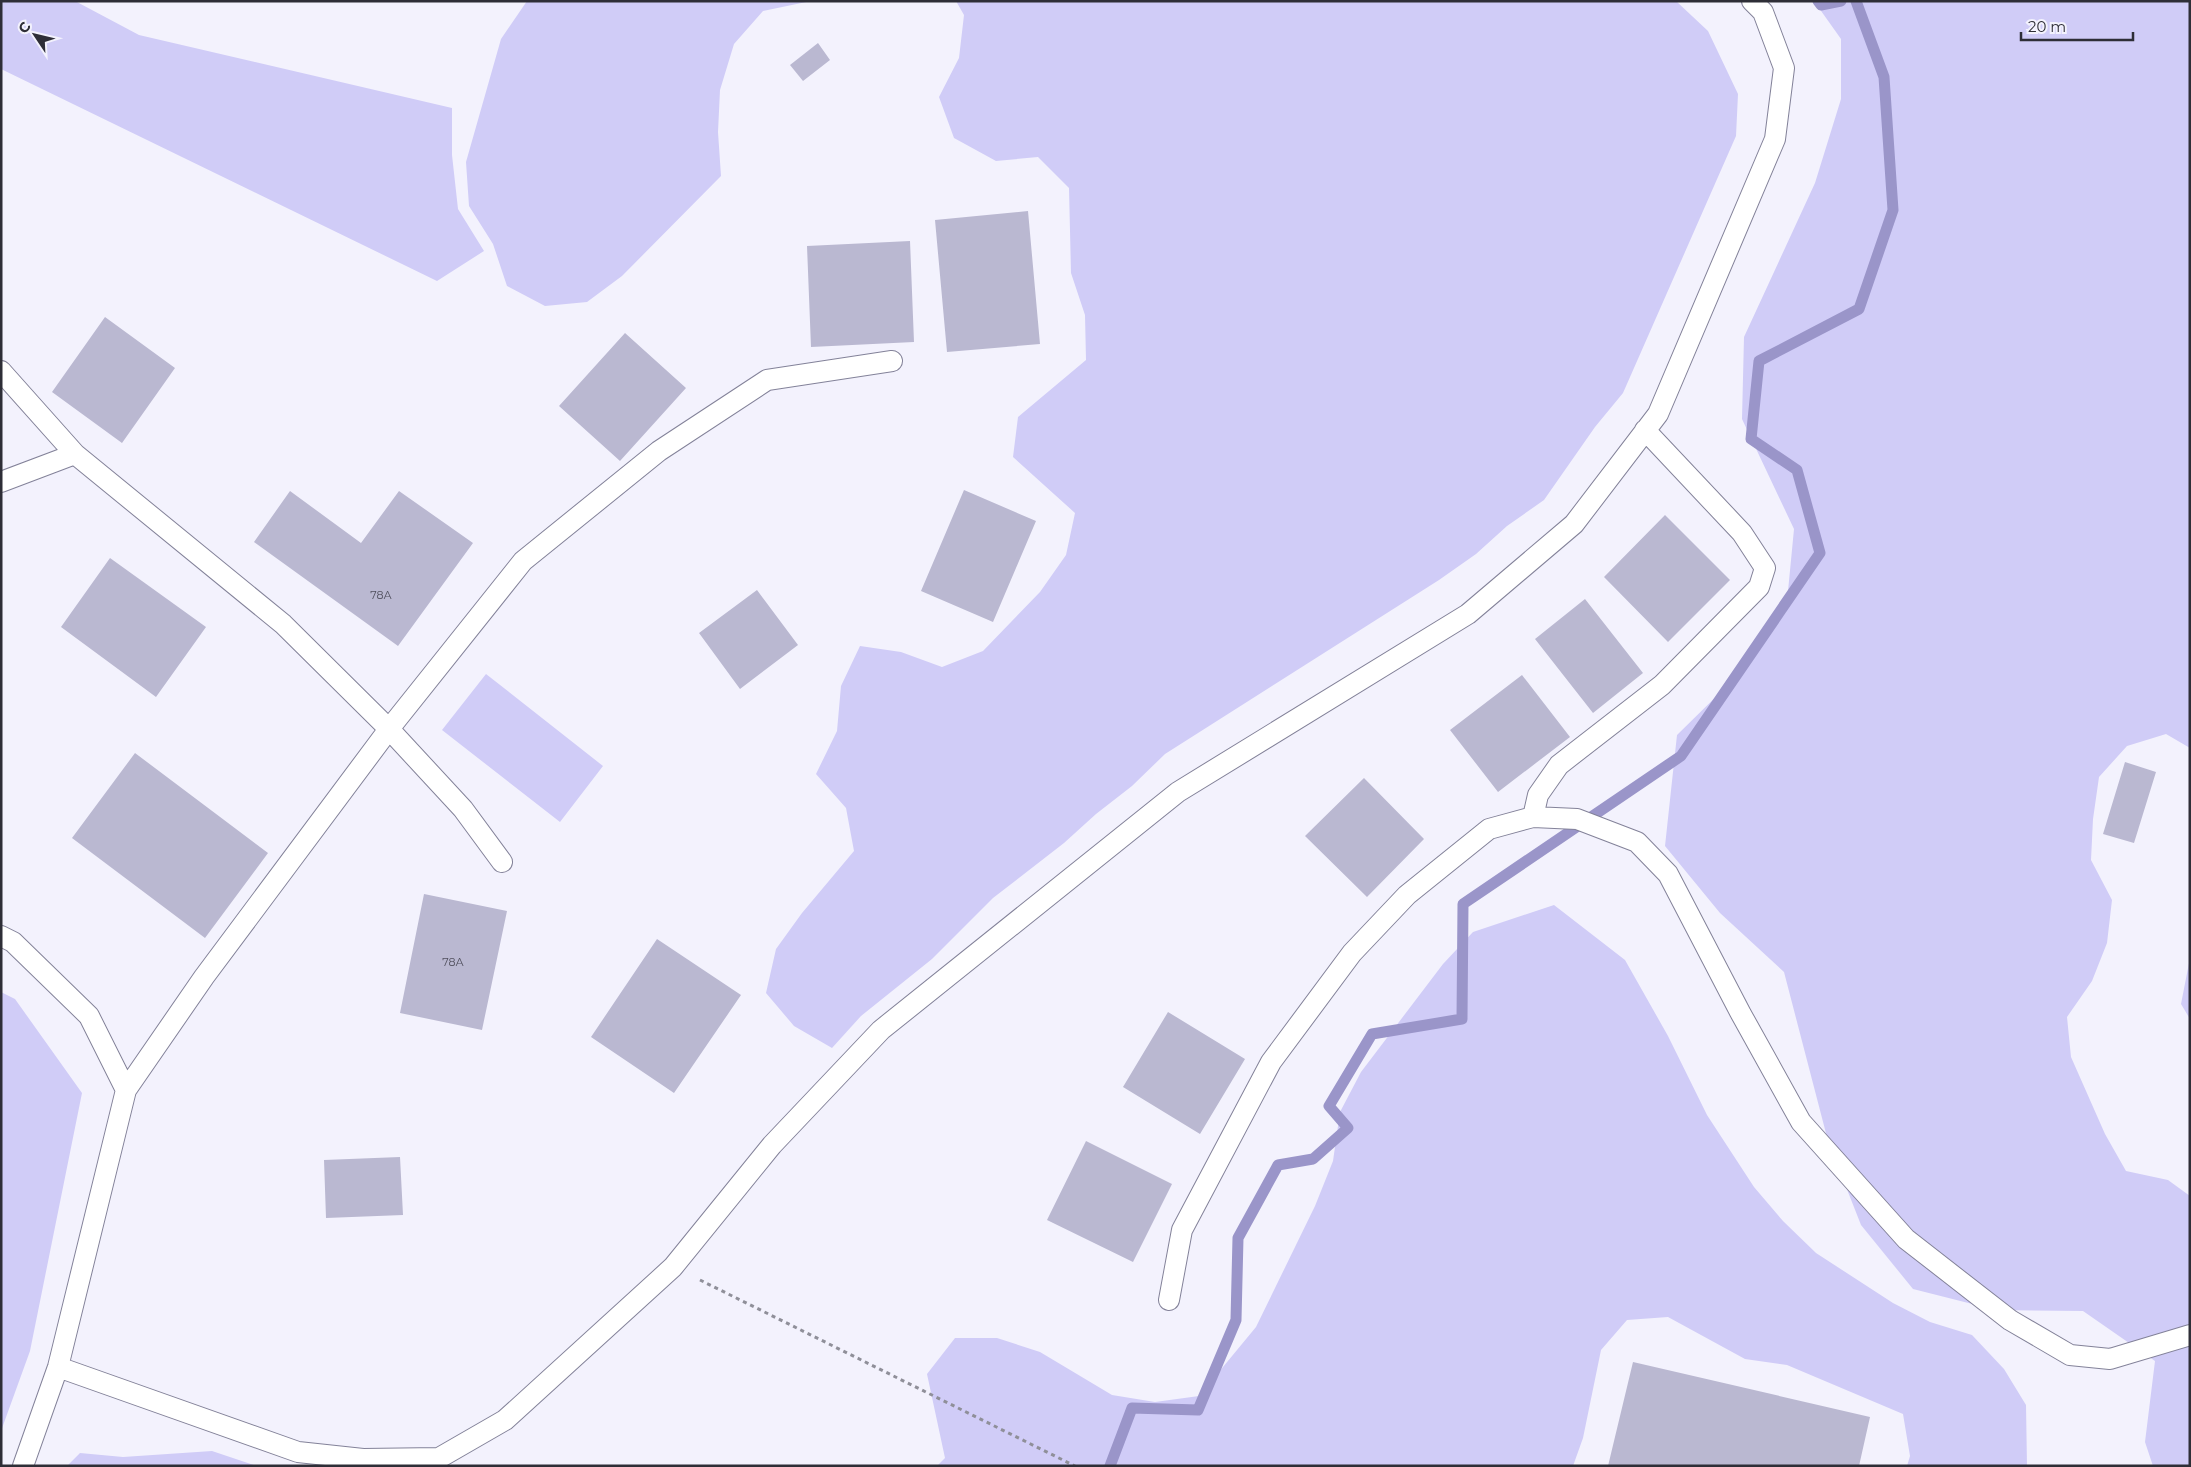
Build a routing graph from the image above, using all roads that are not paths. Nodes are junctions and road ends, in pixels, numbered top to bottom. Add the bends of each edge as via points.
1 (1752, 1) edge
2 (892, 361) dead end
3 (1, 371) edge
4 (1645, 430) junction
5 (75, 454) junction
6 (1, 482) edge
7 (389, 729) junction
8 (1533, 817) junction
9 (502, 862) dead end
10 (1, 936) edge
11 (126, 1090) junction
12 (1168, 1300) dead end
13 (2190, 1335) edge
14 (58, 1367) junction
15 (23, 1466) edge

1 - 4 lane via 1763,12 1784,68 1775,138 1658,414
2 - 7 lane via 767,380 659,451 523,561
3 - 5 lane
4 - 8 lane via 1742,533 1765,568 1759,587 1662,685 1559,765 1538,795
4 - 14 lane via 1574,524 1468,614 1178,792 881,1030 772,1145 673,1267 505,1420 439,1458 363,1459 298,1452
5 - 6 lane
5 - 7 lane via 283,624
7 - 9 lane via 463,809
7 - 11 lane via 204,978
8 - 12 lane via 1489,829 1407,895 1352,953 1271,1062 1182,1230
8 - 13 lane via 1577,819 1638,842 1668,874 1800,1122 1906,1239 2010,1320 2070,1355 2110,1359
10 - 11 lane via 12,942 89,1016
11 - 14 lane
14 - 15 lane

